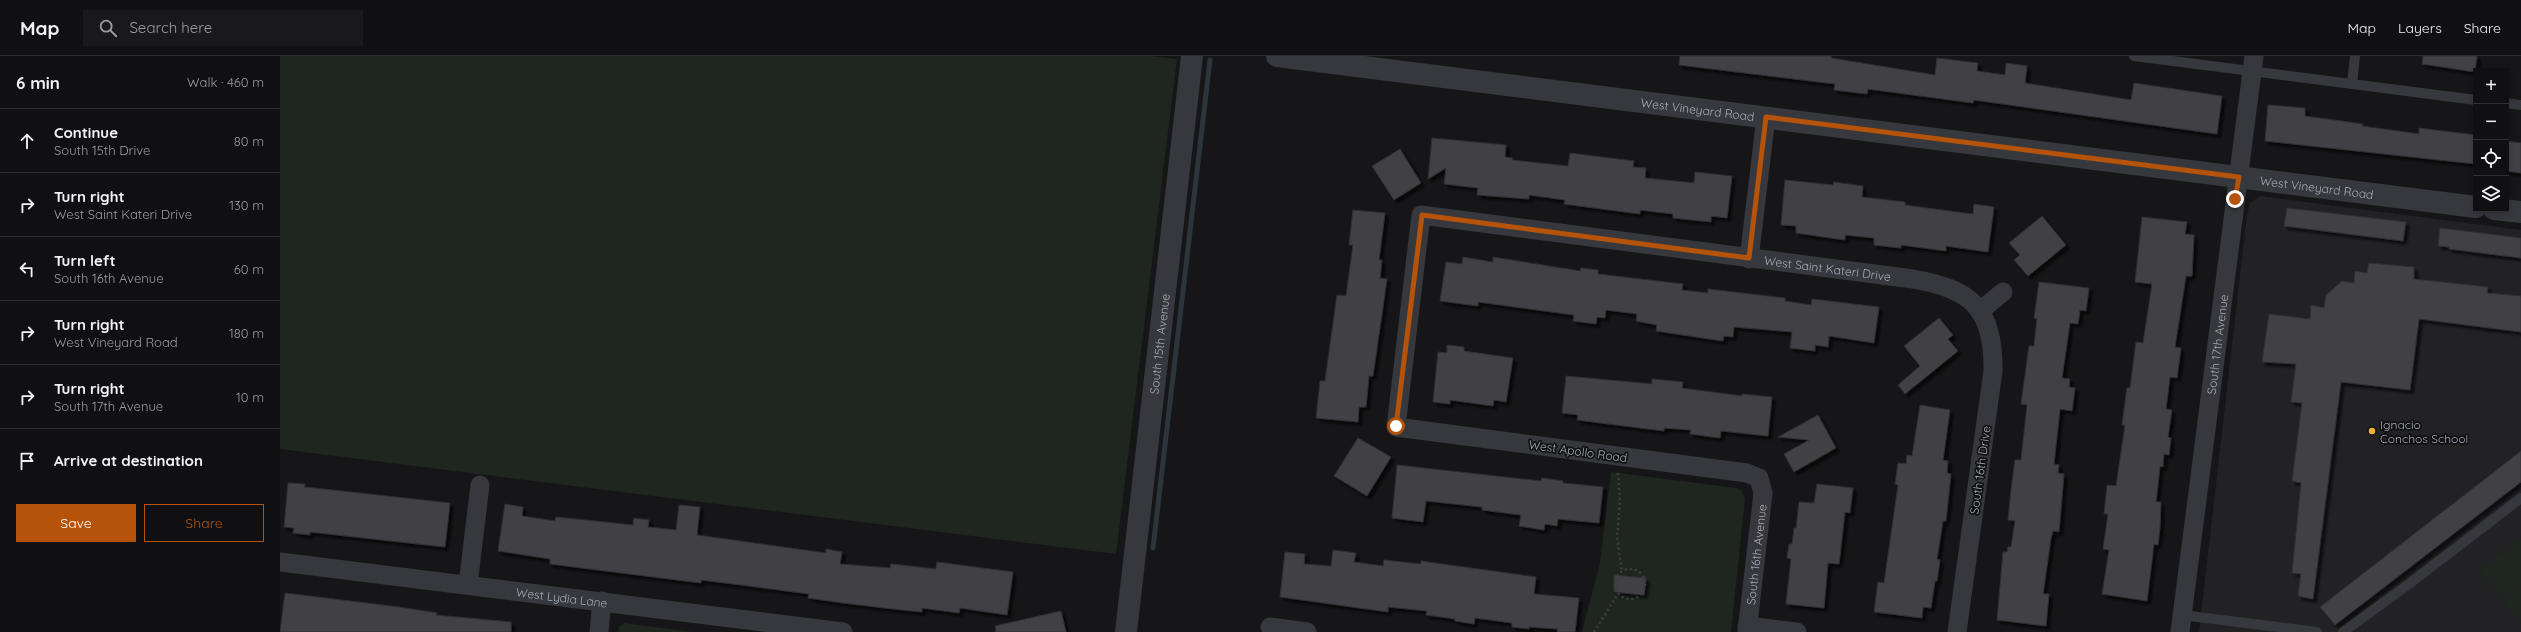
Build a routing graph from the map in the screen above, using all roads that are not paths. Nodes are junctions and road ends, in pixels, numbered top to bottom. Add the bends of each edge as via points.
1 (1192, 56) edge
2 (1277, 56) edge
3 (2134, 56) edge
4 (2355, 56) edge
5 (2253, 64) edge
6 (2352, 84) junction
7 (2473, 100) edge
8 (2509, 103) edge
9 (2521, 105) edge
10 (1766, 117) junction
11 (2239, 177) junction
12 (2473, 207) edge
13 (2509, 211) edge
14 (2521, 212) edge
15 (1749, 258) junction
16 (2003, 292) dead end
17 (1980, 311) junction
18 (1396, 426) joint
19 (1760, 478) joint
20 (480, 485) dead end
21 (2521, 498) edge
22 (280, 562) edge
23 (468, 585) junction
24 (602, 601) junction
25 (2181, 624) edge
26 (1270, 627) dead end
27 (1747, 629) edge
28 (599, 632) edge
29 (843, 632) edge
30 (1126, 632) edge
31 (1307, 632) edge
32 (1797, 632) edge
33 (1958, 632) edge
34 (2317, 632) edge
35 (2343, 632) edge

1 - 30 street, South 15th Avenue
2 - 10 street, West Vineyard Road
3 - 5 lane
4 - 6 lane
5 - 6 lane
5 - 11 street, South 17th Avenue
6 - 7 lane
8 - 9 lane
10 - 11 street, West Vineyard Road
10 - 15 street
11 - 12 street, West Vineyard Road
11 - 25 street, South 17th Avenue
13 - 14 street
15 - 17 street, West Saint Kateri Drive via 1941,284 1959,292
15 - 18 street, West Saint Kateri Drive via 1422,215
16 - 17 street
17 - 33 street, South 16th Drive via 1990,331 1993,372
18 - 19 street, West Apollo Road via 1747,473
19 - 27 street, South 16th Avenue via 1763,493
20 - 23 street
21 - 35 lane
22 - 23 street, West Lydia Lane
23 - 24 street, West Lydia Lane
24 - 28 street
24 - 29 street, West Lydia Lane
25 - 34 lane
26 - 31 street
27 - 32 street

